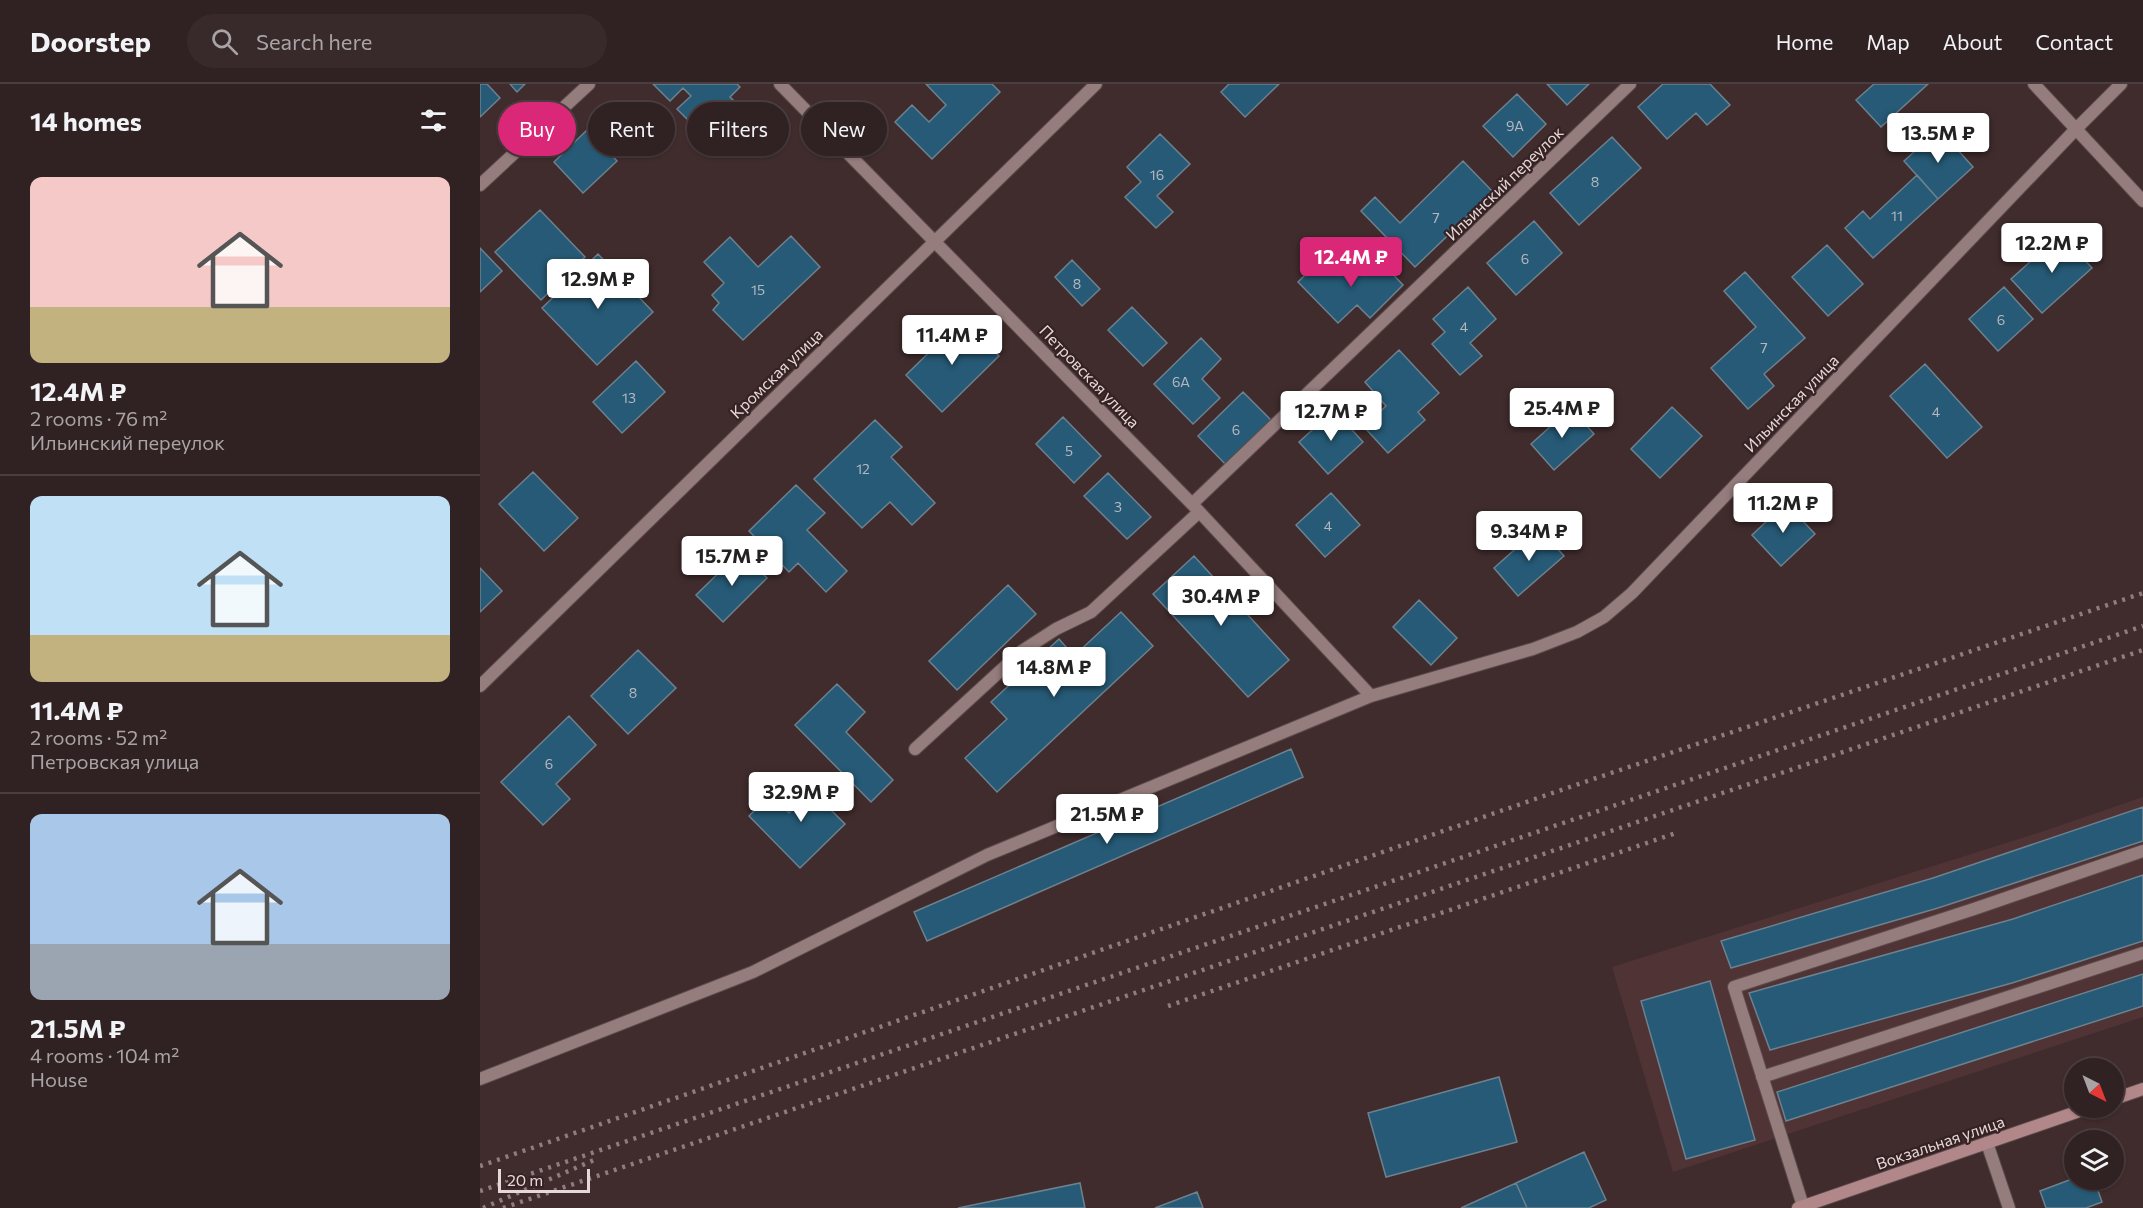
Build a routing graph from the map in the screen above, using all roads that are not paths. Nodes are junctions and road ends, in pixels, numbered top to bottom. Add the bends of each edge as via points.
1 (589, 84) edge
2 (780, 84) edge
3 (1096, 84) edge
4 (1630, 84) edge
5 (2034, 84) edge
6 (2121, 84) edge
7 (2077, 128) junction
8 (480, 185) edge
9 (2143, 201) edge
10 (935, 241) junction
11 (1195, 508) junction
12 (480, 686) edge
13 (1371, 696) junction
14 (915, 749) dead end
15 (2143, 851) edge
16 (2143, 953) edge
17 (1762, 1077) junction
18 (480, 1079) edge
19 (2143, 1089) edge
20 (2124, 1096) edge
21 (2064, 1116) edge
22 (1987, 1143) junction
23 (1801, 1207) edge
24 (2009, 1208) edge

1 - 8 street
2 - 10 street, Петровская улица
3 - 10 street, Кромская улица
4 - 11 street, Ильинский переулок
5 - 7 street
6 - 7 street, Ильинская улица
7 - 9 street
7 - 13 street, Ильинская улица via 1632,593 1604,617 1533,649
10 - 11 street, Петровская улица
10 - 12 street, Кромская улица
11 - 13 street, Петровская улица
11 - 14 street, Ильинский переулок via 1091,612 1056,628 1022,651
13 - 18 street, Ильинская улица via 987,855 753,972
15 - 17 street via 1734,987
16 - 17 street
17 - 23 street
19 - 20 main road
21 - 22 main road, Вокзальная улица
22 - 23 main road, Вокзальная улица
22 - 24 street

